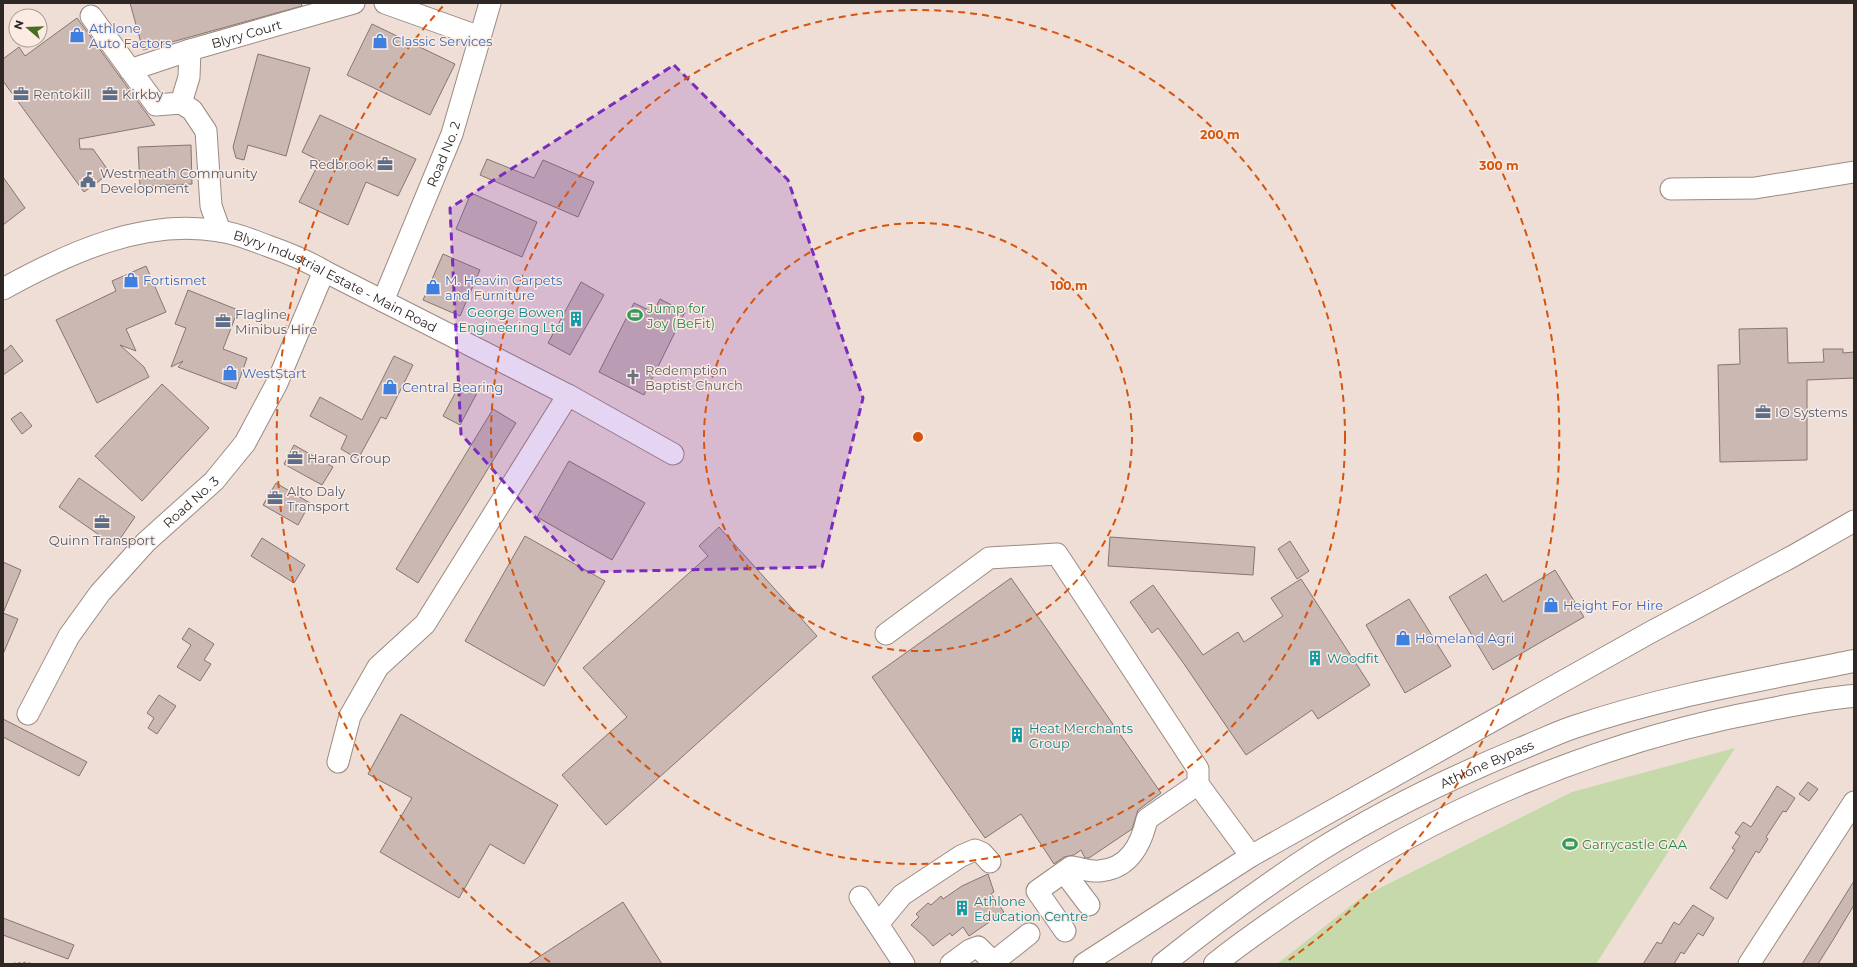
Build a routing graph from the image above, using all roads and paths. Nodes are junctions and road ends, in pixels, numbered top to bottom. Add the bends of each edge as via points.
1 (354, 3) edge
2 (385, 3) edge
3 (490, 3) edge
4 (91, 16) dead end
5 (480, 37) junction
6 (190, 50) junction
7 (130, 70) junction
8 (182, 103) junction
9 (1854, 172) edge
10 (1671, 189) dead end
11 (220, 231) junction
12 (324, 271) junction
13 (3, 289) edge
14 (383, 300) junction
15 (568, 395) junction
16 (673, 454) dead end
17 (1854, 521) edge
18 (886, 634) dead end
19 (1854, 661) edge
20 (1854, 696) edge
21 (28, 714) dead end
22 (338, 762) dead end
23 (1198, 784) junction
24 (1854, 802) edge
25 (1251, 856) junction
26 (990, 862) dead end
27 (1064, 872) junction
28 (860, 897) dead end
29 (1088, 905) dead end
30 (878, 924) junction
31 (1065, 932) dead end
32 (1030, 934) dead end
33 (992, 963) edge
34 (13, 964) edge
35 (30, 964) edge
36 (904, 964) edge
37 (951, 964) edge
38 (1084, 964) edge
39 (1163, 964) edge
40 (1215, 964) edge
41 (1749, 964) edge

1 - 6 street, Blyry Court
2 - 5 street
3 - 5 street, Road No. 2
4 - 7 street
5 - 14 street, Road No. 2 via 452,134
6 - 7 street, Blyry Court
6 - 8 street via 189,77
7 - 8 street via 156,105
8 - 11 street via 192,110 206,131 211,206
9 - 10 street via 1755,188
11 - 12 street, Blyry Industrial Estate - Main Road via 249,238 292,254
11 - 13 street, Blyry Industrial Estate - Main Road via 163,229 144,232 85,250
12 - 14 street, Blyry Industrial Estate - Main Road
12 - 21 street, Road No. 3 via 277,383 246,443 214,481 146,542 100,592 69,636
14 - 15 street, Blyry Industrial Estate - Main Road
15 - 16 street, Blyry Industrial Estate - Main Road
15 - 22 street via 425,624 378,666 350,716
17 - 25 street
18 - 23 street via 989,558 1057,554 1198,769
19 - 39 highway, Athlone Bypass via 1696,692 1645,705 1572,728 1480,765 1386,812 1315,854 1214,924
20 - 40 highway via 1721,718 1629,743 1541,775 1380,852 1332,881
23 - 25 street
23 - 27 street via 1147,819 1144,835 1137,850 1123,863 1112,869 1097,872 1072,867
24 - 41 street
25 - 38 street
26 - 30 street via 982,853 975,850 961,856 902,895
27 - 29 street
27 - 31 street via 1037,891
28 - 30 street
30 - 36 street
32 - 33 street
33 - 37 street via 978,947
34 - 35 path

